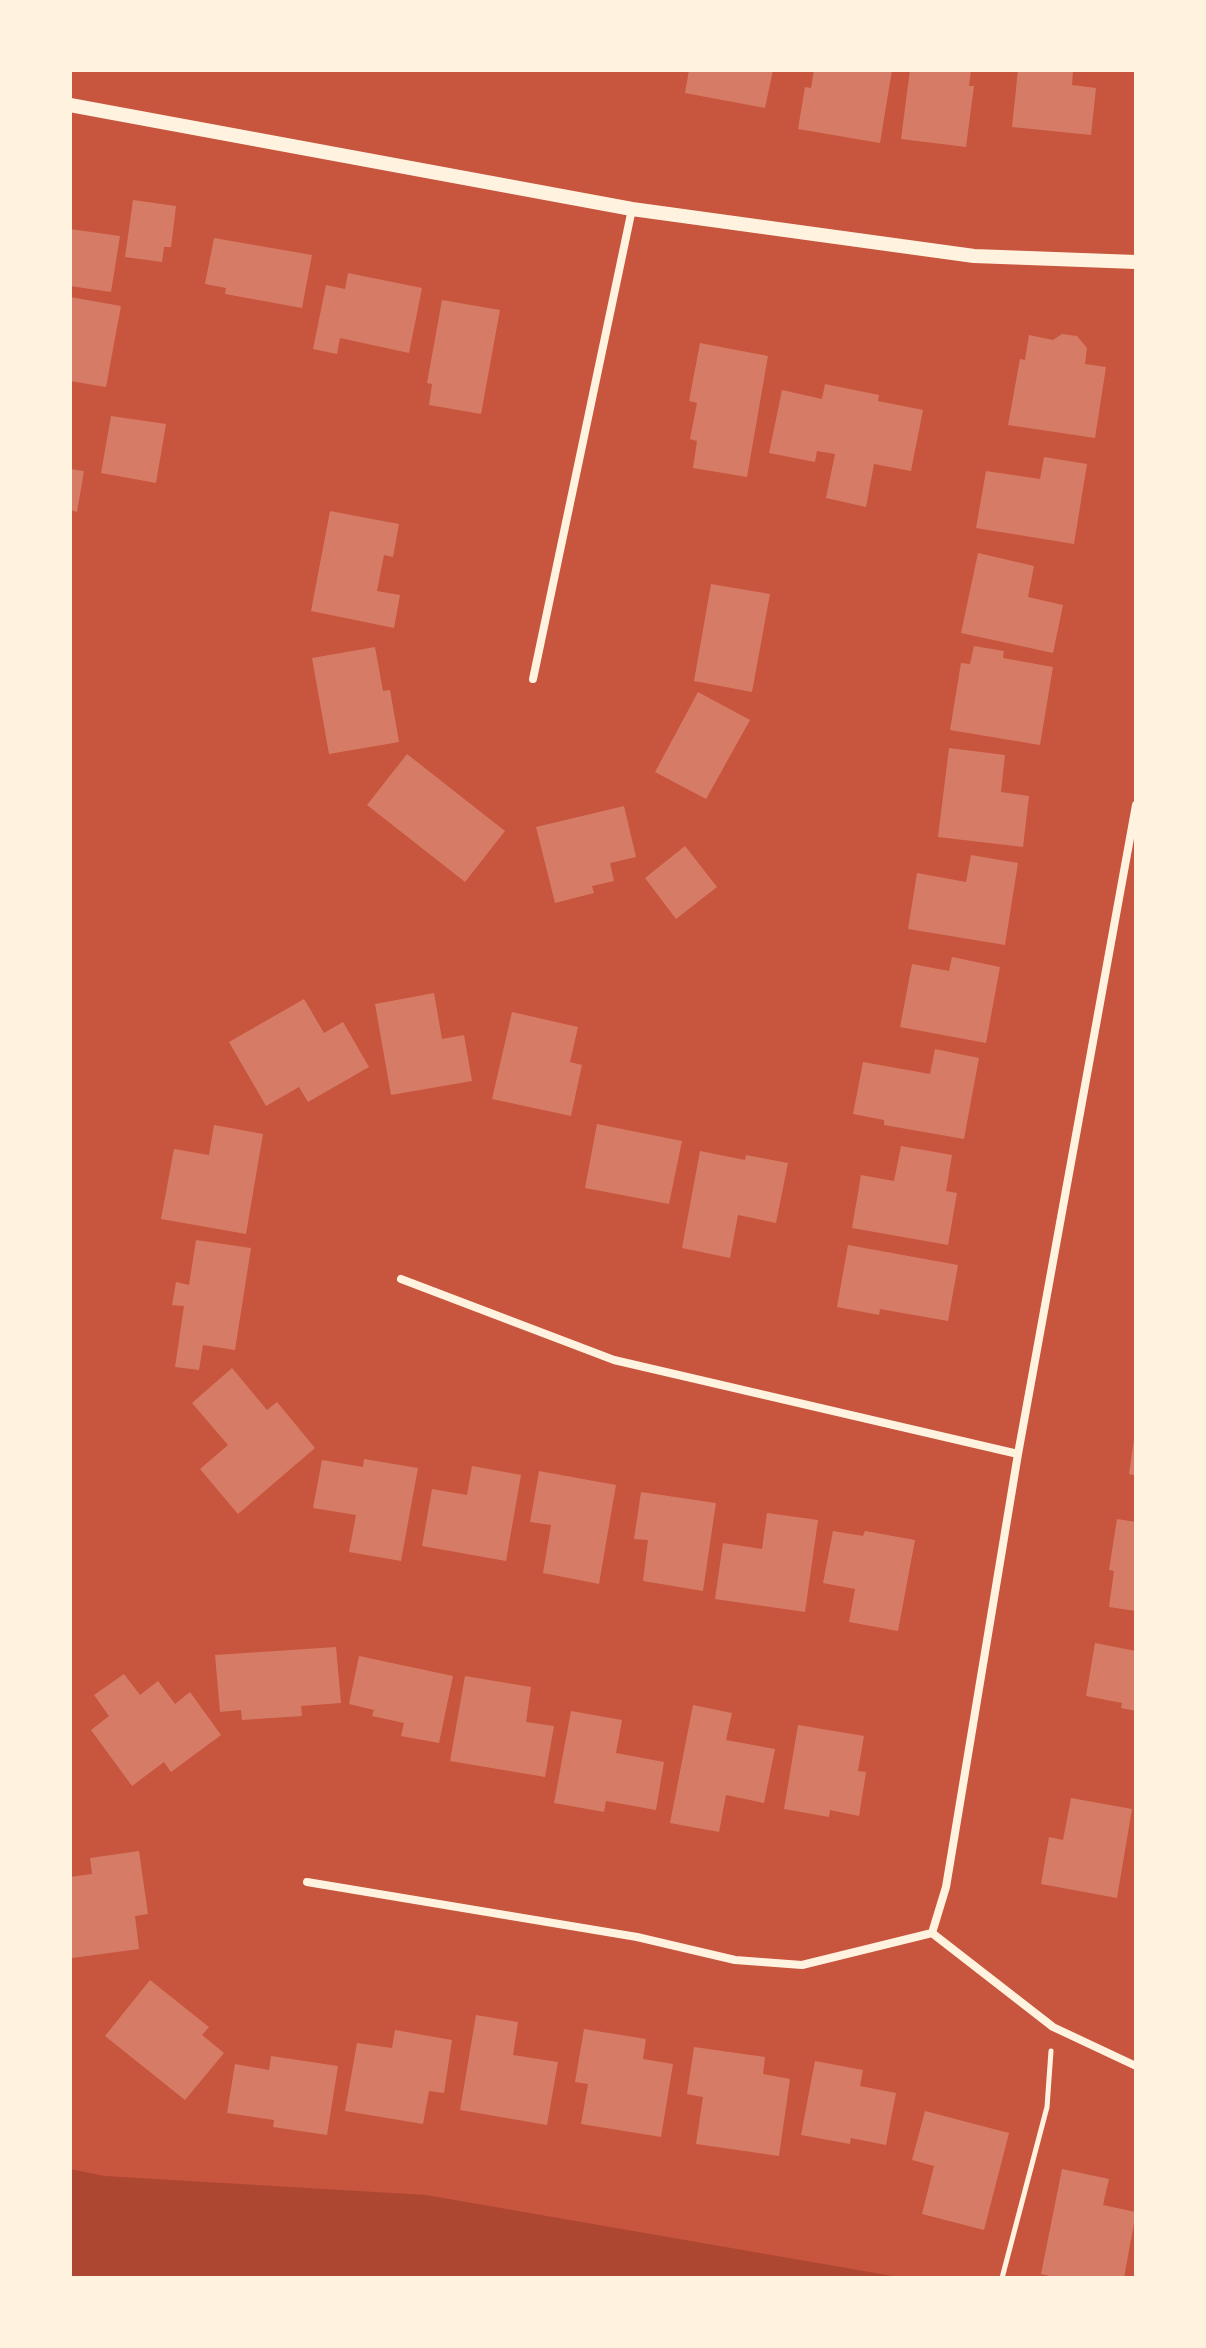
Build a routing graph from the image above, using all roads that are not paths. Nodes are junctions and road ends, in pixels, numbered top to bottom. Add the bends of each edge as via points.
1 (70, 105) edge
2 (632, 209) junction
3 (1136, 262) edge
4 (533, 679) dead end
5 (1136, 810) edge
6 (401, 1279) dead end
7 (1018, 1454) junction
8 (307, 1882) dead end
9 (932, 1933) junction
10 (1136, 2066) edge

1 - 2 street
2 - 3 street via 974,256
2 - 4 street
5 - 7 street
6 - 7 street via 614,1360
7 - 9 street via 946,1887
8 - 9 street via 637,1937 735,1960 802,1965
9 - 10 street via 1053,2027

